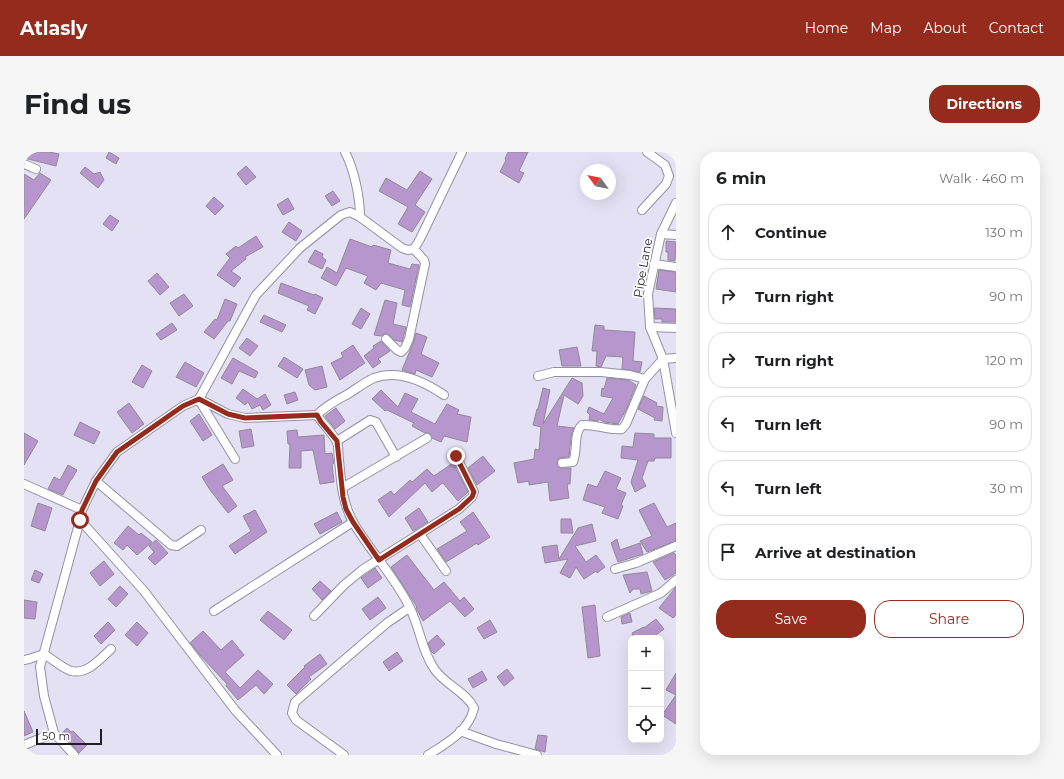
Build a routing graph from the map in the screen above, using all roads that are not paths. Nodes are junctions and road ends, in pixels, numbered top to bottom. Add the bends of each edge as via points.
1 (345, 152) edge
2 (462, 152) edge
3 (647, 152) edge
4 (24, 164) edge
5 (36, 169) dead end
6 (676, 203) edge
7 (642, 210) dead end
8 (360, 216) junction
9 (662, 234) junction
10 (676, 235) edge
11 (414, 249) junction
12 (654, 264) junction
13 (676, 267) edge
14 (650, 327) junction
15 (676, 328) edge
16 (386, 339) dead end
17 (676, 358) edge
18 (663, 359) junction
19 (538, 376) dead end
20 (645, 379) junction
21 (444, 395) dead end
22 (199, 399) junction
23 (317, 415) junction
24 (676, 433) edge
25 (427, 438) dead end
26 (337, 441) junction
27 (456, 456) dead end
28 (396, 457) junction
29 (235, 459) dead end
30 (562, 463) dead end
31 (96, 481) junction
32 (24, 484) edge
33 (342, 488) junction
34 (82, 510) junction
35 (80, 520) junction
36 (353, 522) junction
37 (201, 530) dead end
38 (420, 534) junction
39 (676, 546) edge
40 (379, 560) junction
41 (615, 569) dead end
42 (446, 571) dead end
43 (676, 580) edge
44 (410, 608) junction
45 (214, 611) dead end
46 (314, 616) dead end
47 (607, 617) dead end
48 (111, 649) dead end
49 (44, 654) junction
50 (24, 660) edge
51 (460, 732) junction
52 (54, 734) junction
53 (24, 744) edge
54 (74, 755) edge
55 (276, 755) edge
56 (344, 755) edge
57 (428, 755) edge
58 (537, 755) edge

1 - 8 street via 360,203
2 - 11 street
3 - 7 street via 665,165 669,176 666,184
4 - 5 street
6 - 9 street, Pipe Lane
8 - 11 street via 402,248
8 - 22 street via 350,212 340,215 300,248 256,295
9 - 10 street
9 - 12 street, Pipe Lane
11 - 16 street via 425,264 409,340 401,352
12 - 13 street
12 - 14 street, Pipe Lane via 648,294
14 - 15 street
14 - 18 street, Pipe Lane
17 - 18 street
18 - 20 street
18 - 24 street, Pipe Lane
19 - 20 street via 554,372 601,372
20 - 30 street via 622,429 582,425 578,429 576,456 573,462
21 - 23 street via 401,376 388,375 374,378 321,410
22 - 23 street via 228,414 245,418
22 - 29 street
22 - 31 street via 183,406 117,452
23 - 26 street
25 - 28 street
26 - 28 street via 372,420 376,422
26 - 33 street
27 - 38 street via 474,492 472,497 459,509
28 - 33 street
31 - 34 street
31 - 37 street via 171,545 177,546
32 - 34 street
33 - 36 street via 344,503
34 - 35 street
35 - 49 street
35 - 55 street via 144,591 235,710
36 - 40 street
36 - 45 street
38 - 40 street
38 - 42 street
39 - 41 street
40 - 44 street
40 - 46 street via 344,585
43 - 47 street via 661,593
44 - 51 street via 427,656 436,671 471,701 474,708 473,716
44 - 56 street via 387,622 295,702 292,713 296,720
48 - 49 street via 88,669 78,671 70,670
49 - 50 street
49 - 52 street via 40,667
51 - 57 street
51 - 58 street
52 - 53 street
52 - 54 street

